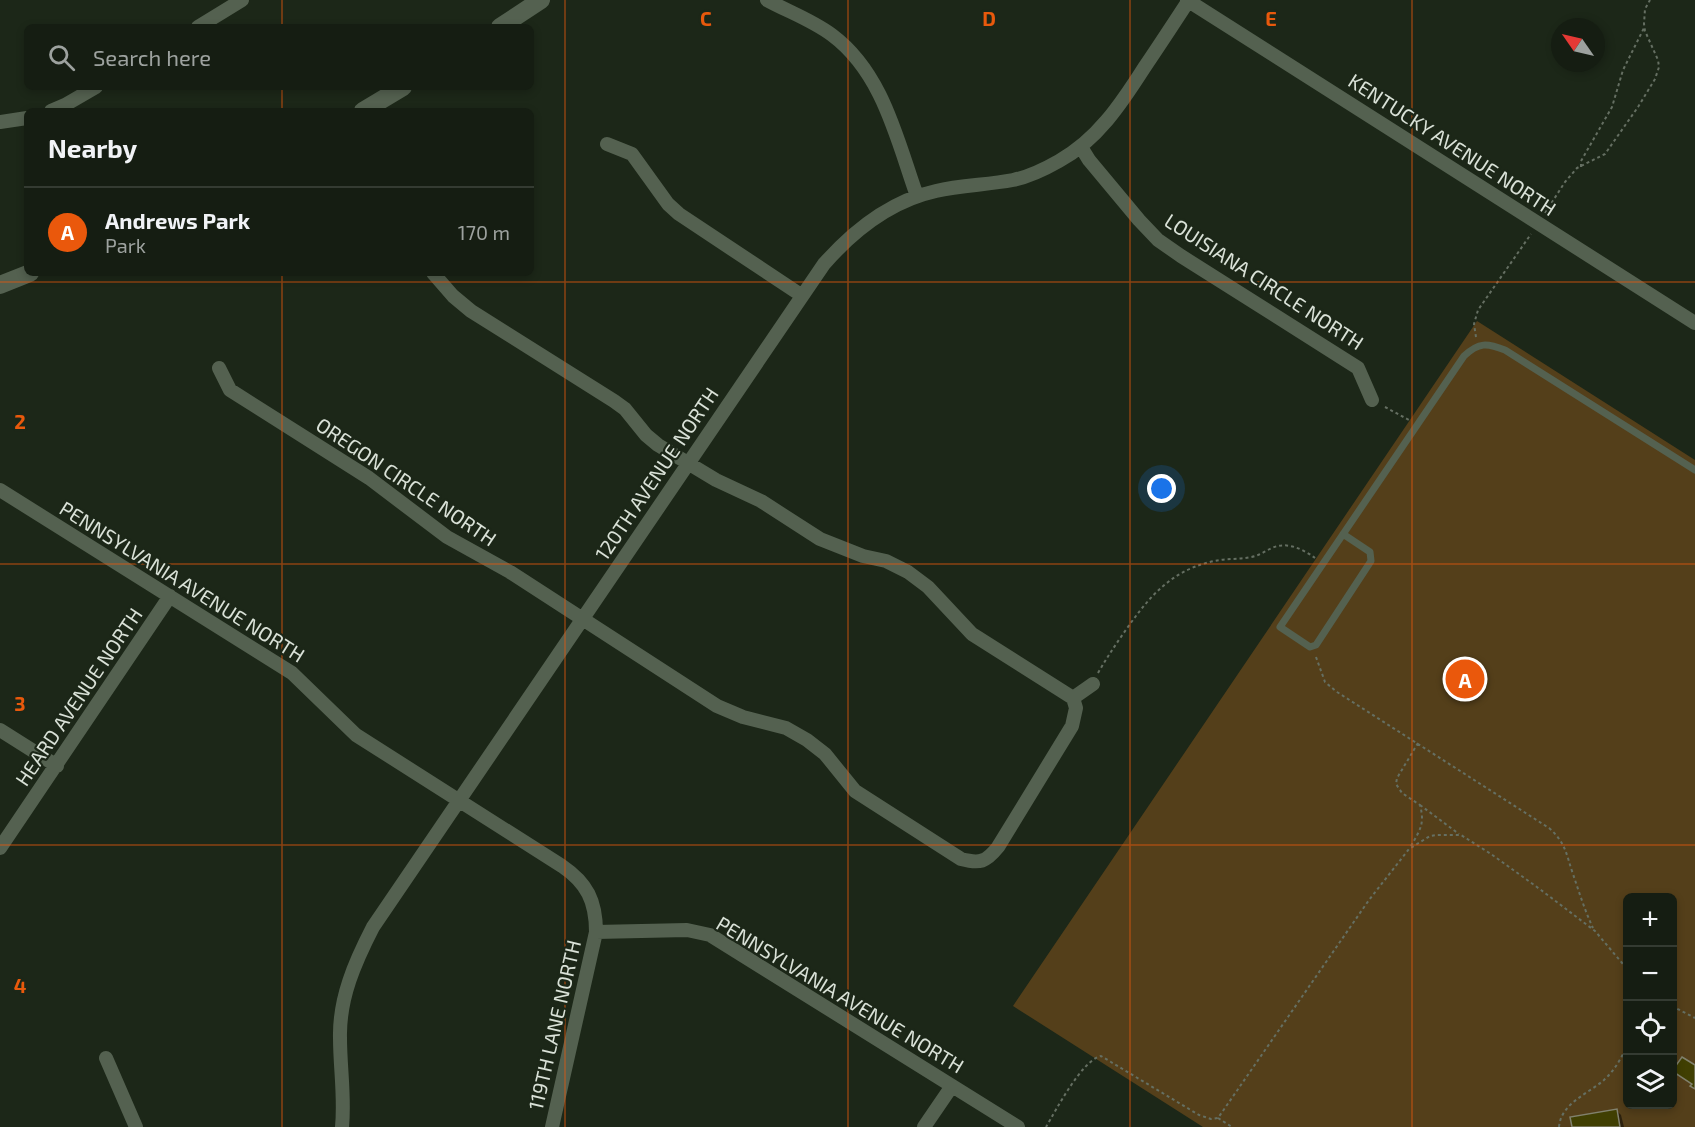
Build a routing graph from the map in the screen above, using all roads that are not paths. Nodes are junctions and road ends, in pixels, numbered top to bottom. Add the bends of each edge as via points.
1 (242, 0) edge
2 (541, 0) edge
3 (767, 0) edge
4 (1188, 0) edge
5 (203, 24) edge
6 (505, 24) edge
7 (91, 90) edge
8 (398, 90) edge
9 (58, 108) edge
10 (368, 108) edge
11 (24, 118) edge
12 (0, 122) edge
13 (606, 144) dead end
14 (1081, 147) junction
15 (917, 196) junction
16 (24, 275) edge
17 (436, 276) edge
18 (0, 285) edge
19 (801, 295) junction
20 (1695, 323) edge
21 (219, 368) dead end
22 (1372, 400) road end
23 (688, 463) junction
24 (1695, 470) edge
25 (0, 490) edge
26 (1343, 534) junction
27 (170, 596) junction
28 (583, 620) junction
29 (1093, 684) road end
30 (1073, 698) junction
31 (0, 730) edge
32 (57, 766) junction
33 (460, 802) junction
34 (0, 848) edge
35 (596, 932) junction
36 (106, 1058) dead end
37 (952, 1086) junction
38 (136, 1127) edge
39 (342, 1127) edge
40 (552, 1127) edge
41 (924, 1127) edge
42 (1018, 1127) edge

1 - 5 street
2 - 6 main road
3 - 15 street via 812,22 852,52 877,88
4 - 14 street, 120TH AVENUE NORTH via 1117,109
4 - 20 street, KENTUCKY AVENUE NORTH
7 - 9 street
8 - 10 main road
11 - 12 street
13 - 19 street via 632,154 679,214
14 - 15 street, 120TH AVENUE NORTH via 1014,180
14 - 22 street, LOUISIANA CIRCLE NORTH via 1158,240 1358,368
15 - 19 street, 120TH AVENUE NORTH via 895,205 843,242
16 - 18 main road
17 - 23 street via 471,310 614,401 646,435
19 - 23 street, 120TH AVENUE NORTH
21 - 28 street, OREGON CIRCLE NORTH via 230,390 369,478 447,537
23 - 28 street, 120TH AVENUE NORTH
23 - 30 street via 761,501 820,539 908,572 972,634
24 - 26 lane via 1505,350 1479,345 1464,356
25 - 27 street, PENNSYLVANIA AVENUE NORTH
26 - 26 lane via 1370,552 1371,561 1316,645 1310,647 1280,627
27 - 32 street, HEARD AVENUE NORTH
27 - 33 street, PENNSYLVANIA AVENUE NORTH via 292,673 356,735
28 - 30 street, OREGON CIRCLE NORTH via 717,706 807,740 825,754 855,791 961,859 975,862 984,860 998,847 1072,726 1076,708
28 - 33 street, 120TH AVENUE NORTH
29 - 30 street
31 - 32 street
32 - 34 street, HEARD AVENUE NORTH
33 - 35 street, PENNSYLVANIA AVENUE NORTH via 573,874 589,893
33 - 39 street, 120TH AVENUE NORTH via 373,927 349,981 340,1038
35 - 37 street, PENNSYLVANIA AVENUE NORTH via 687,930 711,935
35 - 40 street, 119TH LANE NORTH
36 - 38 street
37 - 41 street
37 - 42 street, PENNSYLVANIA AVENUE NORTH

